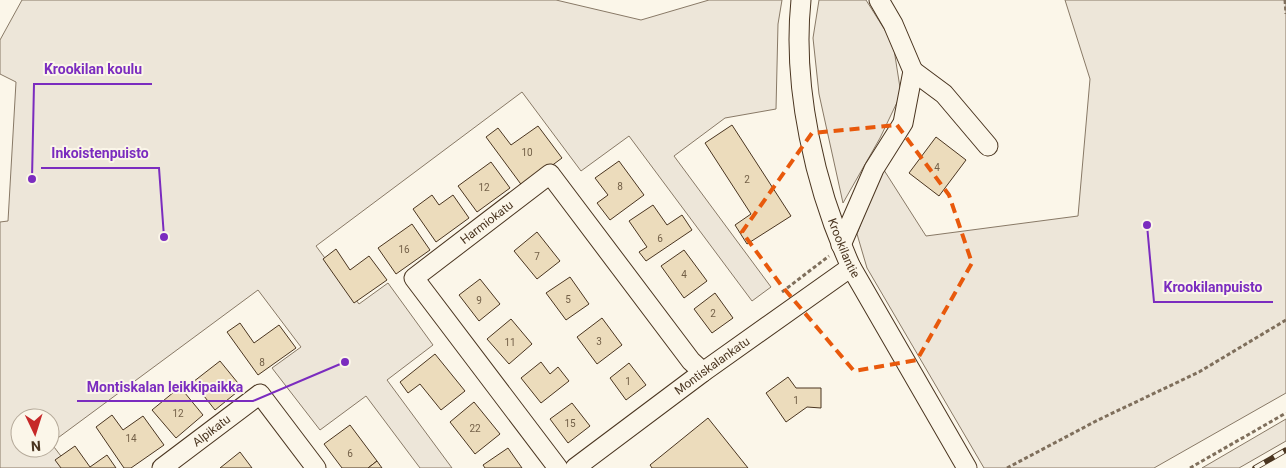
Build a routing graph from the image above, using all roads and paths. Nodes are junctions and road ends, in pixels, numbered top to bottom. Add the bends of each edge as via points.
1 (801, 0) edge
2 (879, 0) edge
3 (1285, 0) edge
4 (1286, 14) edge
5 (913, 71) junction
6 (988, 146) dead end
7 (841, 246) junction
8 (851, 267) junction
9 (1286, 320) edge
10 (703, 372) junction
11 (1286, 413) edge
12 (162, 468) edge
13 (316, 468) edge
14 (558, 468) edge
15 (575, 468) edge
16 (967, 468) edge
17 (1007, 468) edge
18 (1190, 468) edge

1 - 7 street, Krookilantie via 801,84 817,168
2 - 5 street
3 - 4 path
5 - 6 street via 944,94
5 - 7 street via 903,123 874,169
7 - 8 street, Krookilantie
8 - 10 street, Montiskalankatu
8 - 16 street, Krookilantie
9 - 17 path via 1200,372
10 - 14 street, Harmiokatu via 690,361 550,174 414,278
10 - 15 street, Montiskalankatu
11 - 18 path
12 - 13 street, Alpikatu via 260,394

